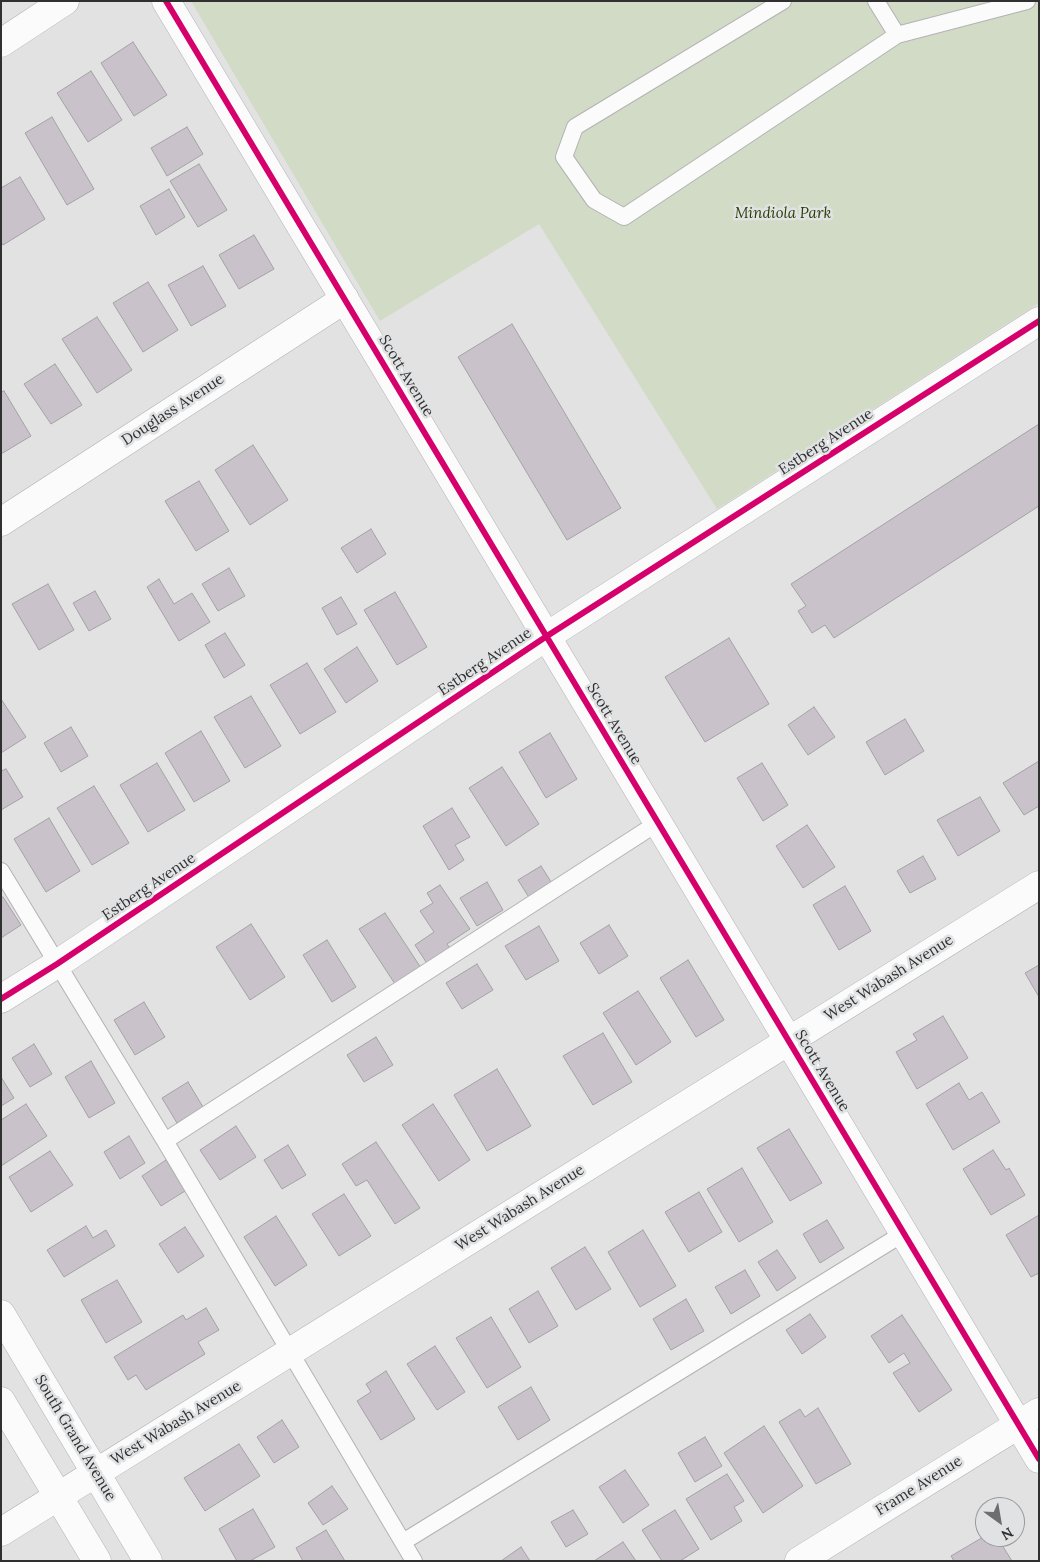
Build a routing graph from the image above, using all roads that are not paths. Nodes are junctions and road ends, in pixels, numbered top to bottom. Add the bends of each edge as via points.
1 (65, 1) edge
2 (166, 1) edge
3 (783, 1) edge
4 (876, 1) edge
5 (1027, 1) edge
6 (897, 35) junction
7 (1, 43) edge
8 (345, 299) junction
9 (1039, 321) edge
10 (1, 522) edge
11 (547, 636) junction
12 (659, 822) junction
13 (1, 871) edge
14 (1039, 885) edge
15 (57, 964) junction
16 (1, 999) edge
17 (789, 1040) junction
18 (164, 1141) junction
19 (904, 1233) junction
20 (1, 1314) edge
21 (290, 1353) junction
22 (1, 1401) edge
23 (1028, 1418) edge
24 (1039, 1459) edge
25 (95, 1472) junction
26 (58, 1496) junction
27 (1, 1532) edge
28 (403, 1542) junction
29 (97, 1561) edge
30 (148, 1561) edge
31 (414, 1561) edge
32 (799, 1561) edge

1 - 7 street
2 - 8 street, Scott Avenue
3 - 6 lane via 576,127 564,157 594,200 624,217
4 - 6 lane
5 - 6 lane
8 - 10 street, Douglass Avenue
8 - 11 street, Scott Avenue
9 - 11 street, Estberg Avenue
11 - 12 street, Scott Avenue
11 - 15 street, Estberg Avenue
12 - 17 street, Scott Avenue
12 - 18 lane
13 - 15 lane
14 - 17 street, West Wabash Avenue
15 - 16 street, Estberg Avenue
15 - 18 lane
17 - 19 street, Scott Avenue
17 - 21 street, West Wabash Avenue
18 - 21 lane
19 - 23 street, Scott Avenue
19 - 28 lane
20 - 25 street, South Grand Avenue
21 - 25 street, West Wabash Avenue
21 - 28 lane
22 - 26 street
23 - 24 street, Scott Avenue
23 - 32 street, Frame Avenue
25 - 26 street, West Wabash Avenue
25 - 30 street, South Grand Avenue
26 - 27 street, West Wabash Avenue
26 - 29 street
28 - 31 lane

